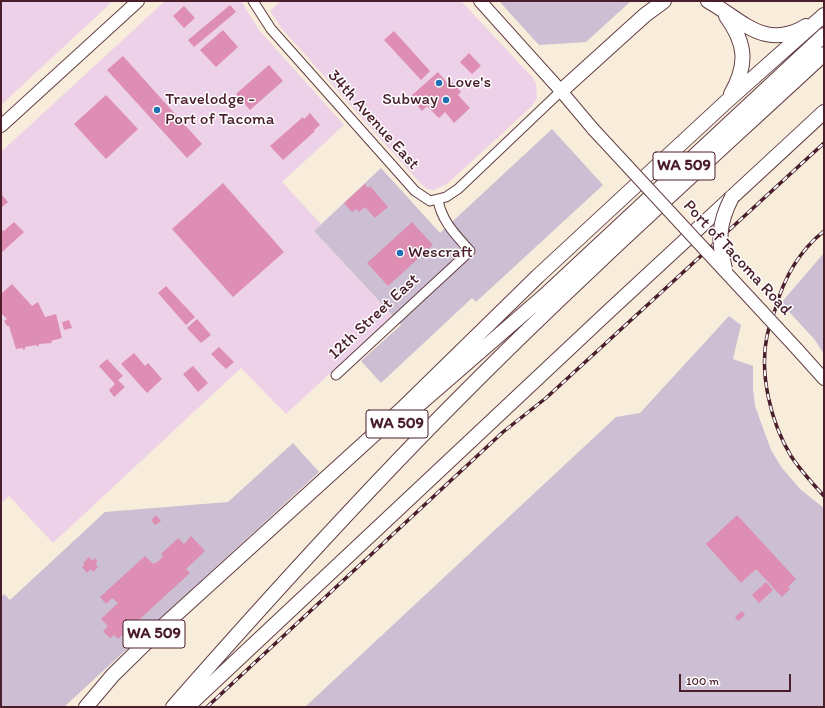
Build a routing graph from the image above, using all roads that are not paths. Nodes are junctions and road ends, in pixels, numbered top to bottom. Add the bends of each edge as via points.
1 (138, 1) edge
2 (253, 1) edge
3 (480, 1) edge
4 (664, 1) edge
5 (712, 3) edge
6 (824, 14) edge
7 (824, 35) edge
8 (824, 54) edge
9 (561, 91) junction
10 (726, 102) junction
11 (824, 112) edge
12 (1, 126) edge
13 (732, 197) junction
14 (438, 200) junction
15 (692, 234) junction
16 (724, 269) junction
17 (336, 375) dead end
18 (824, 379) edge
19 (249, 550) junction
20 (86, 707) edge
21 (173, 707) edge
22 (187, 707) edge

1 - 12 main road
2 - 14 street, 34th Avenue East via 271,29 414,191 430,201
3 - 9 main road, Port of Tacoma Road
4 - 9 highway
5 - 6 highway via 750,29 777,36 804,28
5 - 10 highway via 731,22 742,49 742,71
6 - 10 highway
7 - 19 highway, WA 509 via 544,296
8 - 21 highway, WA 509 via 553,306 463,394 355,504
9 - 14 street via 466,181 446,197
9 - 15 main road, Port of Tacoma Road, bridge via 593,129
10 - 19 highway via 538,276 401,410
11 - 13 highway
13 - 15 highway, bridge
13 - 16 highway, bridge via 721,221
14 - 17 street, 12th Street East via 446,223 470,251
15 - 16 main road, Port of Tacoma Road, bridge
15 - 22 highway
16 - 18 main road, Port of Tacoma Road, bridge
19 - 20 highway, WA 509 via 147,641

